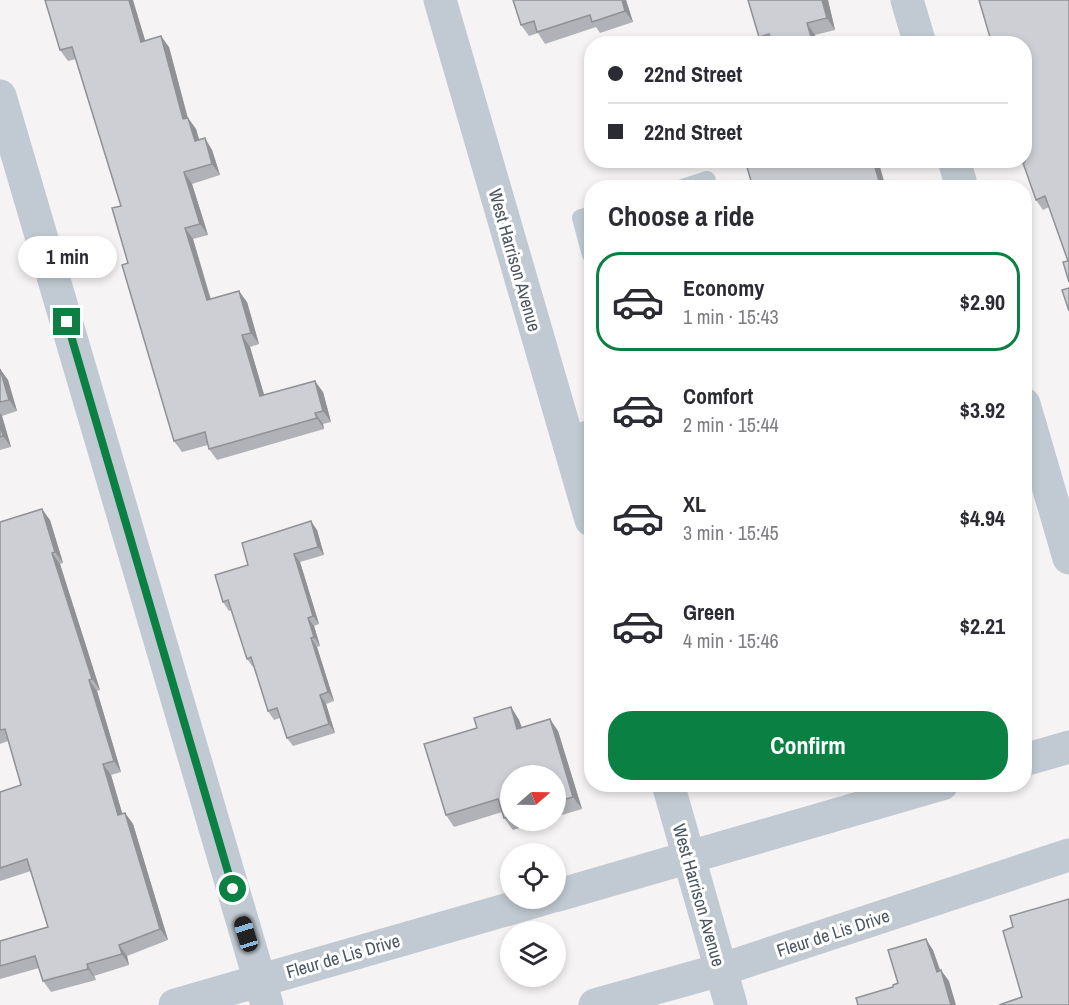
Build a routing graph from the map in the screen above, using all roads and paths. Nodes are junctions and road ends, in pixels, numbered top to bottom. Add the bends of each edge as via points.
1 (440, 0) edge
2 (908, 0) edge
3 (918, 36) edge
4 (0, 96) edge
5 (1032, 431) edge
6 (579, 433) edge
7 (584, 469) edge
8 (1069, 558) edge
9 (1069, 747) edge
10 (1032, 758) edge
11 (670, 792) edge
12 (915, 792) edge
13 (1069, 855) edge
14 (689, 858) junction
15 (566, 893) edge
16 (514, 909) edge
17 (720, 970) junction
18 (263, 992) edge
19 (175, 1005) edge
20 (595, 1005) edge
21 (731, 1005) edge

1 - 6 street, West Harrison Avenue
2 - 3 street
4 - 18 street
5 - 8 street
6 - 7 street, West Harrison Avenue
9 - 10 street
11 - 14 street, West Harrison Avenue
12 - 14 street
13 - 17 street, Fleur de Lis Drive
14 - 15 street
14 - 17 street, West Harrison Avenue
16 - 18 street, Fleur de Lis Drive
17 - 20 street, Fleur de Lis Drive
17 - 21 street, West Harrison Avenue
18 - 19 street, Fleur de Lis Drive

